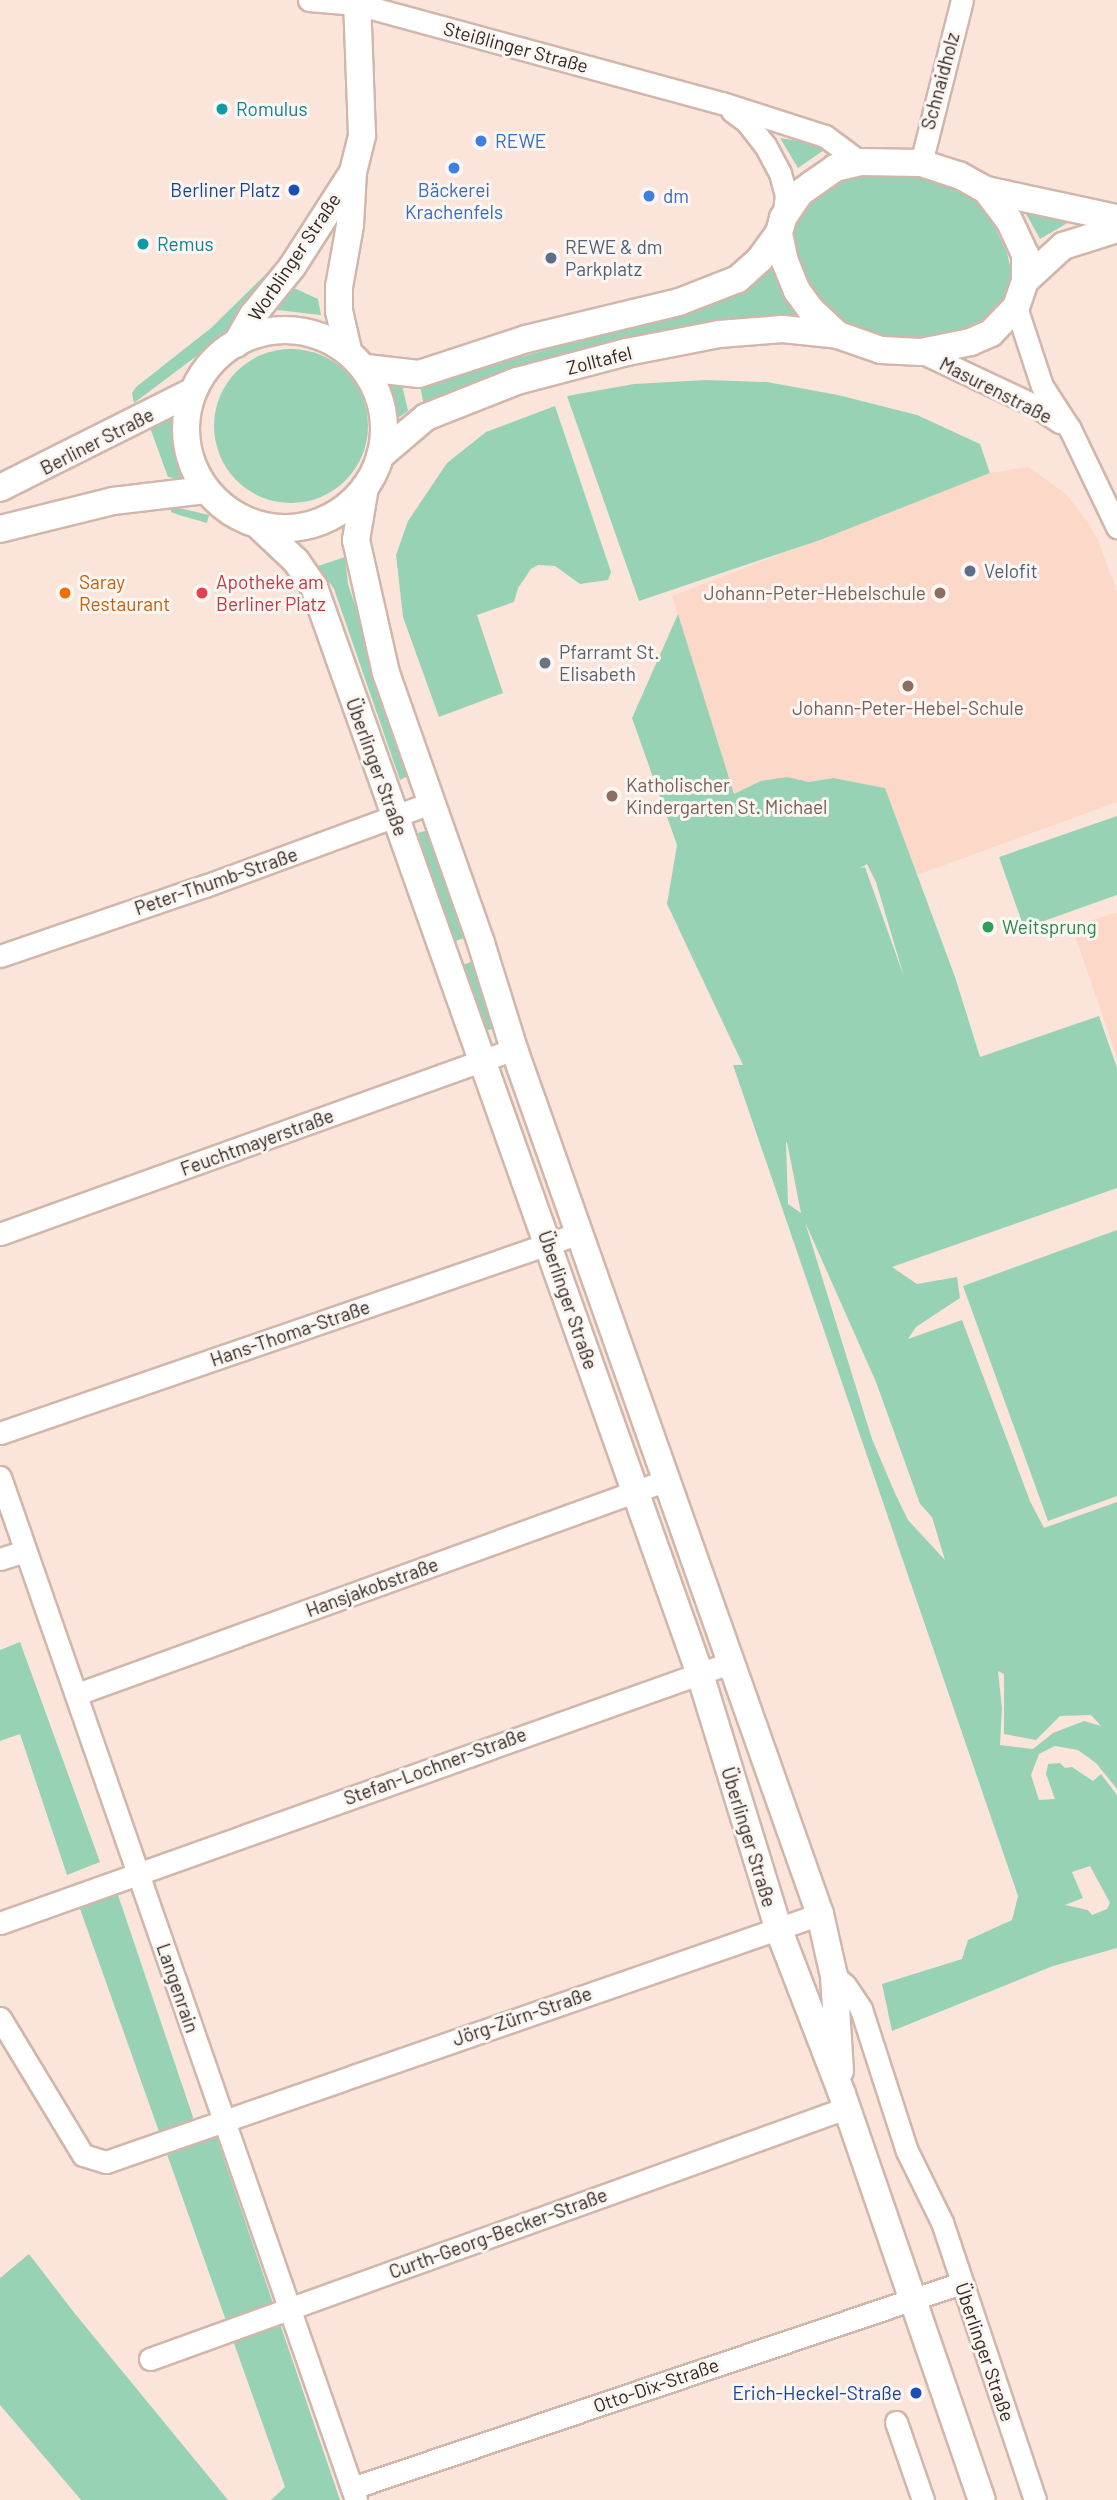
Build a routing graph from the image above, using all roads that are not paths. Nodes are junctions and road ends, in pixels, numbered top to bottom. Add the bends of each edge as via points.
1 (309, 0) edge
2 (962, 0) edge
3 (357, 2) edge
4 (722, 103) junction
5 (860, 162) junction
6 (921, 163) junction
7 (353, 172) junction
8 (986, 190) junction
9 (1117, 218) edge
10 (781, 225) junction
11 (1117, 229) edge
12 (1026, 281) junction
13 (1016, 307) junction
14 (838, 335) junction
15 (236, 344) junction
16 (921, 352) junction
17 (357, 359) junction
18 (192, 392) junction
19 (1070, 429) junction
20 (380, 456) junction
21 (365, 486) junction
22 (0, 488) edge
23 (205, 490) junction
24 (260, 526) junction
25 (1117, 527) edge
26 (0, 530) edge
27 (431, 803) junction
28 (395, 817) junction
29 (0, 956) edge
30 (514, 1049) junction
31 (482, 1060) junction
32 (580, 1233) junction
33 (0, 1234) edge
34 (549, 1244) junction
35 (0, 1433) edge
36 (0, 1477) edge
37 (667, 1480) junction
38 (635, 1491) junction
39 (25, 1551) junction
40 (0, 1559) edge
41 (732, 1662) junction
42 (700, 1674) junction
43 (77, 1694) junction
44 (139, 1872) junction
45 (820, 1914) junction
46 (0, 1923) edge
47 (778, 1928) junction
48 (834, 1976) junction
49 (0, 2018) edge
50 (844, 2101) junction
51 (223, 2120) junction
52 (961, 2283) junction
53 (912, 2298) junction
54 (289, 2307) junction
55 (150, 2359) dead end
56 (896, 2422) dead end
57 (354, 2494) edge
58 (923, 2500) edge
59 (982, 2500) edge
60 (1035, 2500) edge

1 - 3 street, Steißlinger Straße
2 - 6 street, Schnaidholz
3 - 4 street, Steißlinger Straße
3 - 7 street, Worblinger Straße via 362,135
4 - 5 street, Steißlinger Straße via 825,136
4 - 10 street, Steißlinger Straße via 746,121 780,173 786,195
5 - 6 street, Steißlinger Straße
5 - 10 street, Steißlinger Straße via 835,168 800,193
6 - 8 street, Steißlinger Straße
7 - 15 street, Worblinger Straße
7 - 17 street, Worblinger Straße via 339,311
8 - 9 street, Steißlinger Straße
8 - 12 street, Steißlinger Straße via 1018,236 1025,254
10 - 14 street, Steißlinger Straße via 785,262 797,291
10 - 17 street, Zolltafel via 760,259 738,279 679,302 526,339 419,374
11 - 12 street, Steißlinger Straße via 1063,246
12 - 13 street, Steißlinger Straße
13 - 16 street, Steißlinger Straße via 991,333
13 - 19 street, Masurenstraße via 1042,386
14 - 16 street, Steißlinger Straße via 881,350
14 - 20 street, Zolltafel via 783,329 719,334 517,381 426,417
15 - 17 street via 269,332 303,333 328,339
15 - 18 street via 218,356
16 - 19 street, Masurenstraße via 1036,406
17 - 20 street via 377,387 383,409
18 - 22 street, Berliner Straße
18 - 23 street via 186,443 192,468
19 - 25 street, Masurenstraße
20 - 21 street
21 - 24 street via 345,508 319,523 289,529
21 - 27 street, Überlinger Straße via 356,540 386,673
23 - 24 street via 229,513
23 - 26 street via 113,501
24 - 28 street, Überlinger Straße via 296,561 314,587
27 - 28 street, Peter-Thumb-Straße
27 - 30 street, Überlinger Straße
28 - 29 street, Peter-Thumb-Straße
28 - 31 street, Überlinger Straße
30 - 31 street, Feuchtmayerstraße
30 - 32 street, Überlinger Straße
31 - 33 street, Feuchtmayerstraße
31 - 34 street, Überlinger Straße
32 - 34 street, Hans-Thoma-Straße
32 - 37 street, Überlinger Straße
34 - 35 street, Hans-Thoma-Straße
34 - 38 street, Überlinger Straße
36 - 39 street, Langenrain
37 - 38 street, Hansjakobstraße
37 - 41 street, Überlinger Straße
38 - 42 street, Überlinger Straße
38 - 43 street, Hansjakobstraße
39 - 40 street
39 - 43 street, Langenrain
41 - 42 street, Stefan-Lochner-Straße
41 - 45 street, Überlinger Straße
42 - 44 street, Stefan-Lochner-Straße
42 - 47 street, Überlinger Straße
43 - 44 street, Langenrain
44 - 46 street, Stefan-Lochner-Straße
44 - 51 street, Langenrain
45 - 47 street, Jörg-Zürn-Straße
45 - 48 street, Überlinger Straße
47 - 50 street, Überlinger Straße
47 - 51 street, Jörg-Zürn-Straße
48 - 50 street, Überlinger Straße
48 - 52 street, Überlinger Straße via 861,2009 906,2151 942,2222
49 - 51 street, Jörg-Zürn-Straße via 83,2155 106,2162
50 - 53 street, Überlinger Straße
50 - 54 street, Curth-Georg-Becker-Straße
51 - 54 street, Langenrain
52 - 53 street, Otto-Dix-Straße
52 - 60 street, Überlinger Straße
53 - 57 street, Otto-Dix-Straße
53 - 59 street, Überlinger Straße
54 - 55 street, Curth-Georg-Becker-Straße
54 - 57 street, Langenrain
56 - 58 street

